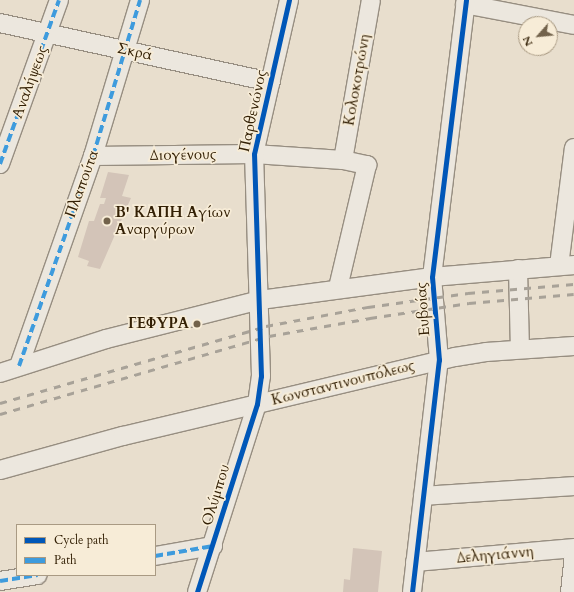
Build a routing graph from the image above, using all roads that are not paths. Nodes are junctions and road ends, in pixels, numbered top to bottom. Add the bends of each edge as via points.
1 (59, 0) edge
2 (140, 0) edge
3 (289, 0) edge
4 (371, 0) edge
5 (466, 2) edge
6 (0, 23) edge
7 (574, 25) edge
8 (48, 33) junction
9 (126, 50) junction
10 (271, 82) junction
11 (574, 148) edge
12 (254, 154) junction
13 (93, 156) junction
14 (1, 160) edge
15 (343, 160) junction
16 (567, 265) edge
17 (518, 269) junction
18 (432, 277) junction
19 (338, 288) junction
20 (260, 300) junction
21 (574, 346) edge
22 (520, 349) junction
23 (439, 360) junction
24 (19, 366) junction
25 (0, 373) edge
26 (257, 404) junction
27 (0, 470) edge
28 (574, 486) edge
29 (423, 496) junction
30 (213, 546) junction
31 (574, 548) edge
32 (574, 555) edge
33 (156, 556) edge
34 (415, 562) junction
35 (32, 576) edge
36 (0, 581) edge
37 (197, 592) edge
38 (412, 592) edge
39 (570, 592) edge

1 - 8 street, Αναλήψεως
2 - 9 street, Πλαπούτα
3 - 10 street, Παρθενώνος
4 - 15 street, Κολοκοτρώνη
5 - 7 street
5 - 18 street, Ευβοίας
6 - 8 street, Σκρά
8 - 9 street, Σκρά
8 - 14 street, Αναλήψεως
9 - 10 street, Σκρά
9 - 13 street, Πλαπούτα
10 - 12 street, Παρθενώνος
11 - 16 street
12 - 13 street, Διογένους
12 - 15 street, Διογένους
12 - 20 street, Παρθενώνος
13 - 24 street, Πλαπούτα
15 - 19 street, Διογένους via 368,165
16 - 17 street
17 - 18 street
17 - 22 street
18 - 19 street
18 - 23 street, Ευβοίας
19 - 20 street
20 - 24 street via 106,339
20 - 26 street, Παρθενώνος via 261,376
21 - 22 street, Κωνσταντινουπόλεως
22 - 23 street, Κωνσταντινουπόλεως
23 - 26 street, Κωνσταντινουπόλεως
23 - 29 street, Ευβοίας
24 - 25 street
26 - 27 street, Κωνσταντινουπόλεως via 123,436
26 - 30 street, Ολύμπου
28 - 29 street
29 - 34 street, Ευβοίας
30 - 33 street
30 - 37 street, Ολύμπου
31 - 34 street, Δεληγιάννη
32 - 39 street
34 - 38 street, Ευβοίας
35 - 36 street

